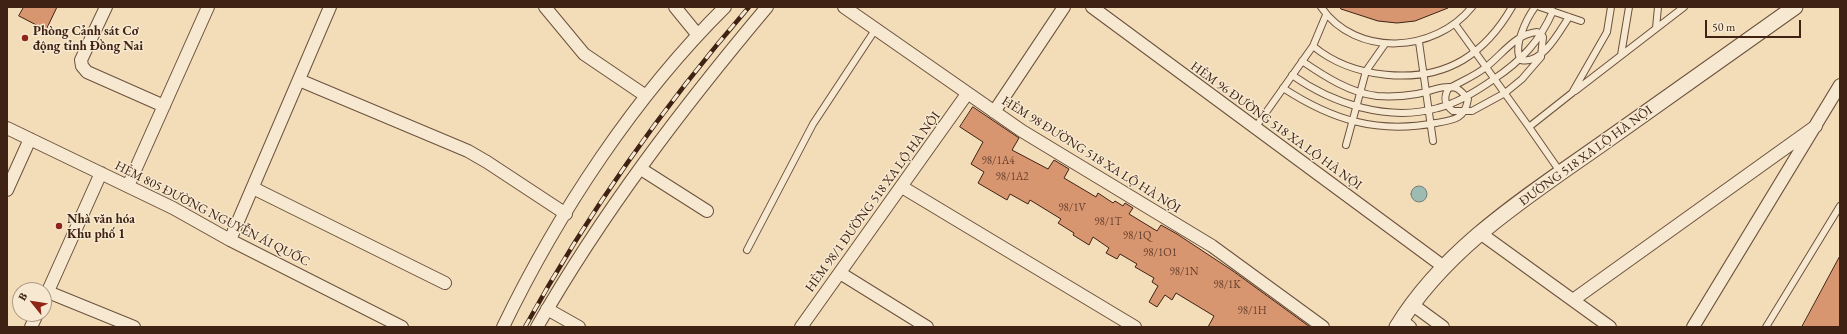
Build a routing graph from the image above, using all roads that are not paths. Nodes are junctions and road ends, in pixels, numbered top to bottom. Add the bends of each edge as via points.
1 (106, 7) edge
2 (208, 7) edge
3 (330, 7) edge
4 (544, 7) edge
5 (675, 7) edge
6 (724, 7) edge
7 (768, 7) edge
8 (844, 7) edge
9 (1064, 7) edge
10 (1092, 7) edge
11 (1321, 7) edge
12 (1472, 7) edge
13 (1512, 7) edge
14 (1534, 7) edge
15 (1540, 7) edge
16 (1611, 7) edge
17 (1629, 7) edge
18 (1658, 7) edge
19 (1795, 7) edge
20 (1681, 8) edge
21 (1553, 12) junction
22 (1326, 15) junction
23 (1569, 17) junction
24 (1581, 21) dead end
25 (1455, 24) junction
26 (1656, 28) junction
27 (875, 30) junction
28 (698, 34) junction
29 (1541, 34) junction
30 (1520, 38) junction
31 (1419, 42) junction
32 (1385, 44) junction
33 (1313, 46) junction
34 (1474, 51) junction
35 (1542, 53) junction
36 (1621, 55) junction
37 (1520, 60) junction
38 (1302, 61) junction
39 (1486, 67) junction
40 (1366, 71) junction
41 (1423, 73) junction
42 (1292, 75) junction
43 (1494, 79) junction
44 (299, 80) junction
45 (1840, 85) edge
46 (1283, 88) junction
47 (1451, 88) junction
48 (1360, 92) junction
49 (1426, 92) junction
50 (1505, 93) junction
51 (1572, 93) junction
52 (967, 94) junction
53 (646, 96) junction
54 (1466, 96) junction
55 (1446, 105) junction
56 (164, 106) junction
57 (1356, 106) junction
58 (1429, 110) junction
59 (994, 112) junction
60 (1464, 112) junction
61 (1352, 121) junction
62 (1431, 124) junction
63 (1816, 126) junction
64 (1529, 127) junction
65 (7, 128) edge
66 (1255, 128) junction
67 (30, 139) junction
68 (1434, 141) dead end
69 (1346, 145) dead end
70 (641, 169) junction
71 (100, 173) junction
72 (1560, 173) junction
73 (128, 186) junction
74 (902, 187) junction
75 (253, 188) junction
76 (7, 190) edge
77 (1840, 206) edge
78 (707, 211) dead end
79 (566, 214) junction
80 (1480, 234) junction
81 (230, 240) junction
82 (747, 250) dead end
83 (1444, 267) junction
84 (840, 273) junction
85 (52, 282) edge
86 (445, 283) dead end
87 (52, 298) edge
88 (1573, 300) junction
89 (1413, 305) junction
90 (547, 309) junction
91 (1403, 325) edge
92 (134, 327) edge
93 (402, 327) edge
94 (503, 327) edge
95 (537, 327) edge
96 (579, 327) edge
97 (801, 327) edge
98 (927, 327) edge
99 (1135, 327) edge
100 (1324, 327) edge
101 (1443, 327) edge
102 (1610, 327) edge
103 (1693, 327) edge
104 (1766, 327) edge

1 - 56 street via 81,60 82,66 87,72
2 - 56 street
3 - 44 street
4 - 53 street via 584,54
5 - 28 street
6 - 28 street
7 - 70 street via 713,72
8 - 27 street, HẺM 98 ĐƯỜNG 518 XA LỘ HÀ NỘI
9 - 59 street
10 - 66 street, HẺM 96 ĐƯỜNG 518 XA LỘ HÀ NỘI
11 - 22 lane
12 - 25 lane
13 - 34 lane via 1490,39
14 - 30 lane
15 - 21 lane
16 - 51 lane via 1607,32
17 - 36 lane
18 - 26 lane
19 - 72 street, ĐƯỜNG 518 XA LỘ HÀ NỘI
20 - 26 lane
21 - 23 lane
21 - 29 lane
22 - 32 lane via 1363,39
22 - 33 lane
23 - 24 lane
23 - 35 lane
25 - 31 lane via 1438,35
25 - 34 lane
26 - 36 lane
27 - 52 street, HẺM 98 ĐƯỜNG 518 XA LỘ HÀ NỘI
27 - 82 lane via 813,124
28 - 53 street
29 - 30 lane via 1530,33
29 - 35 lane
29 - 37 lane
30 - 37 lane via 1517,49
30 - 39 lane
31 - 32 lane
31 - 41 lane
32 - 40 lane
33 - 38 lane
33 - 40 lane via 1330,58
34 - 39 lane
34 - 41 lane via 1448,67
35 - 37 lane via 1530,60
35 - 50 lane via 1522,79
36 - 51 lane
37 - 43 lane
38 - 42 lane
38 - 48 lane via 1331,79
39 - 43 lane
39 - 47 lane
40 - 41 lane via 1391,76
40 - 48 lane
41 - 49 lane
42 - 46 lane
42 - 57 lane via 1336,100
43 - 50 lane
43 - 54 lane
44 - 75 street
44 - 79 street via 468,151
45 - 63 street
46 - 61 lane via 1309,105
46 - 66 lane
47 - 49 lane
47 - 54 lane
47 - 55 lane via 1446,93
48 - 49 lane via 1377,96
48 - 57 lane
49 - 58 lane
50 - 60 lane via 1472,112
50 - 64 lane
51 - 64 lane
52 - 59 street, HẺM 98 ĐƯỜNG 518 XA LỘ HÀ NỘI
52 - 74 street, HẺM 98/1 ĐƯỜNG 518 XA LỘ HÀ NỘI
53 - 79 street via 585,182
54 - 55 lane
54 - 60 lane via 1467,108
55 - 58 lane
55 - 60 lane via 1453,111
56 - 73 street
57 - 58 lane via 1410,113
57 - 61 lane
58 - 62 lane
59 - 100 street, HẺM 98 ĐƯỜNG 518 XA LỘ HÀ NỘI via 1042,144 1203,241
60 - 62 lane via 1452,120
61 - 62 lane via 1384,128
61 - 69 lane
62 - 68 lane
63 - 88 street
63 - 103 street
64 - 72 lane
65 - 67 street, HẺM 805 ĐƯỜNG NGUYỄN ÁI QUỐC
66 - 83 street, HẺM 96 ĐƯỜNG 518 XA LỘ HÀ NỘI
67 - 71 street, HẺM 805 ĐƯỜNG NGUYỄN ÁI QUỐC
67 - 76 street
70 - 78 street
70 - 90 street
71 - 73 street, HẺM 805 ĐƯỜNG NGUYỄN ÁI QUỐC
71 - 85 street
72 - 80 street, ĐƯỜNG 518 XA LỘ HÀ NỘI
73 - 81 street, HẺM 805 ĐƯỜNG NGUYỄN ÁI QUỐC
74 - 84 street, HẺM 98/1 ĐƯỜNG 518 XA LỘ HÀ NỘI
74 - 99 street
75 - 81 street
75 - 86 street
77 - 104 lane
79 - 94 street
80 - 83 street, ĐƯỜNG 518 XA LỘ HÀ NỘI
80 - 88 street
81 - 93 street, HẺM 805 ĐƯỜNG NGUYỄN ÁI QUỐC
83 - 89 street, ĐƯỜNG 518 XA LỘ HÀ NỘI
84 - 97 street, HẺM 98/1 ĐƯỜNG 518 XA LỘ HÀ NỘI
84 - 98 street
87 - 92 street
88 - 102 street
89 - 91 street, ĐƯỜNG 518 XA LỘ HÀ NỘI
89 - 101 street
90 - 95 street
90 - 96 street

